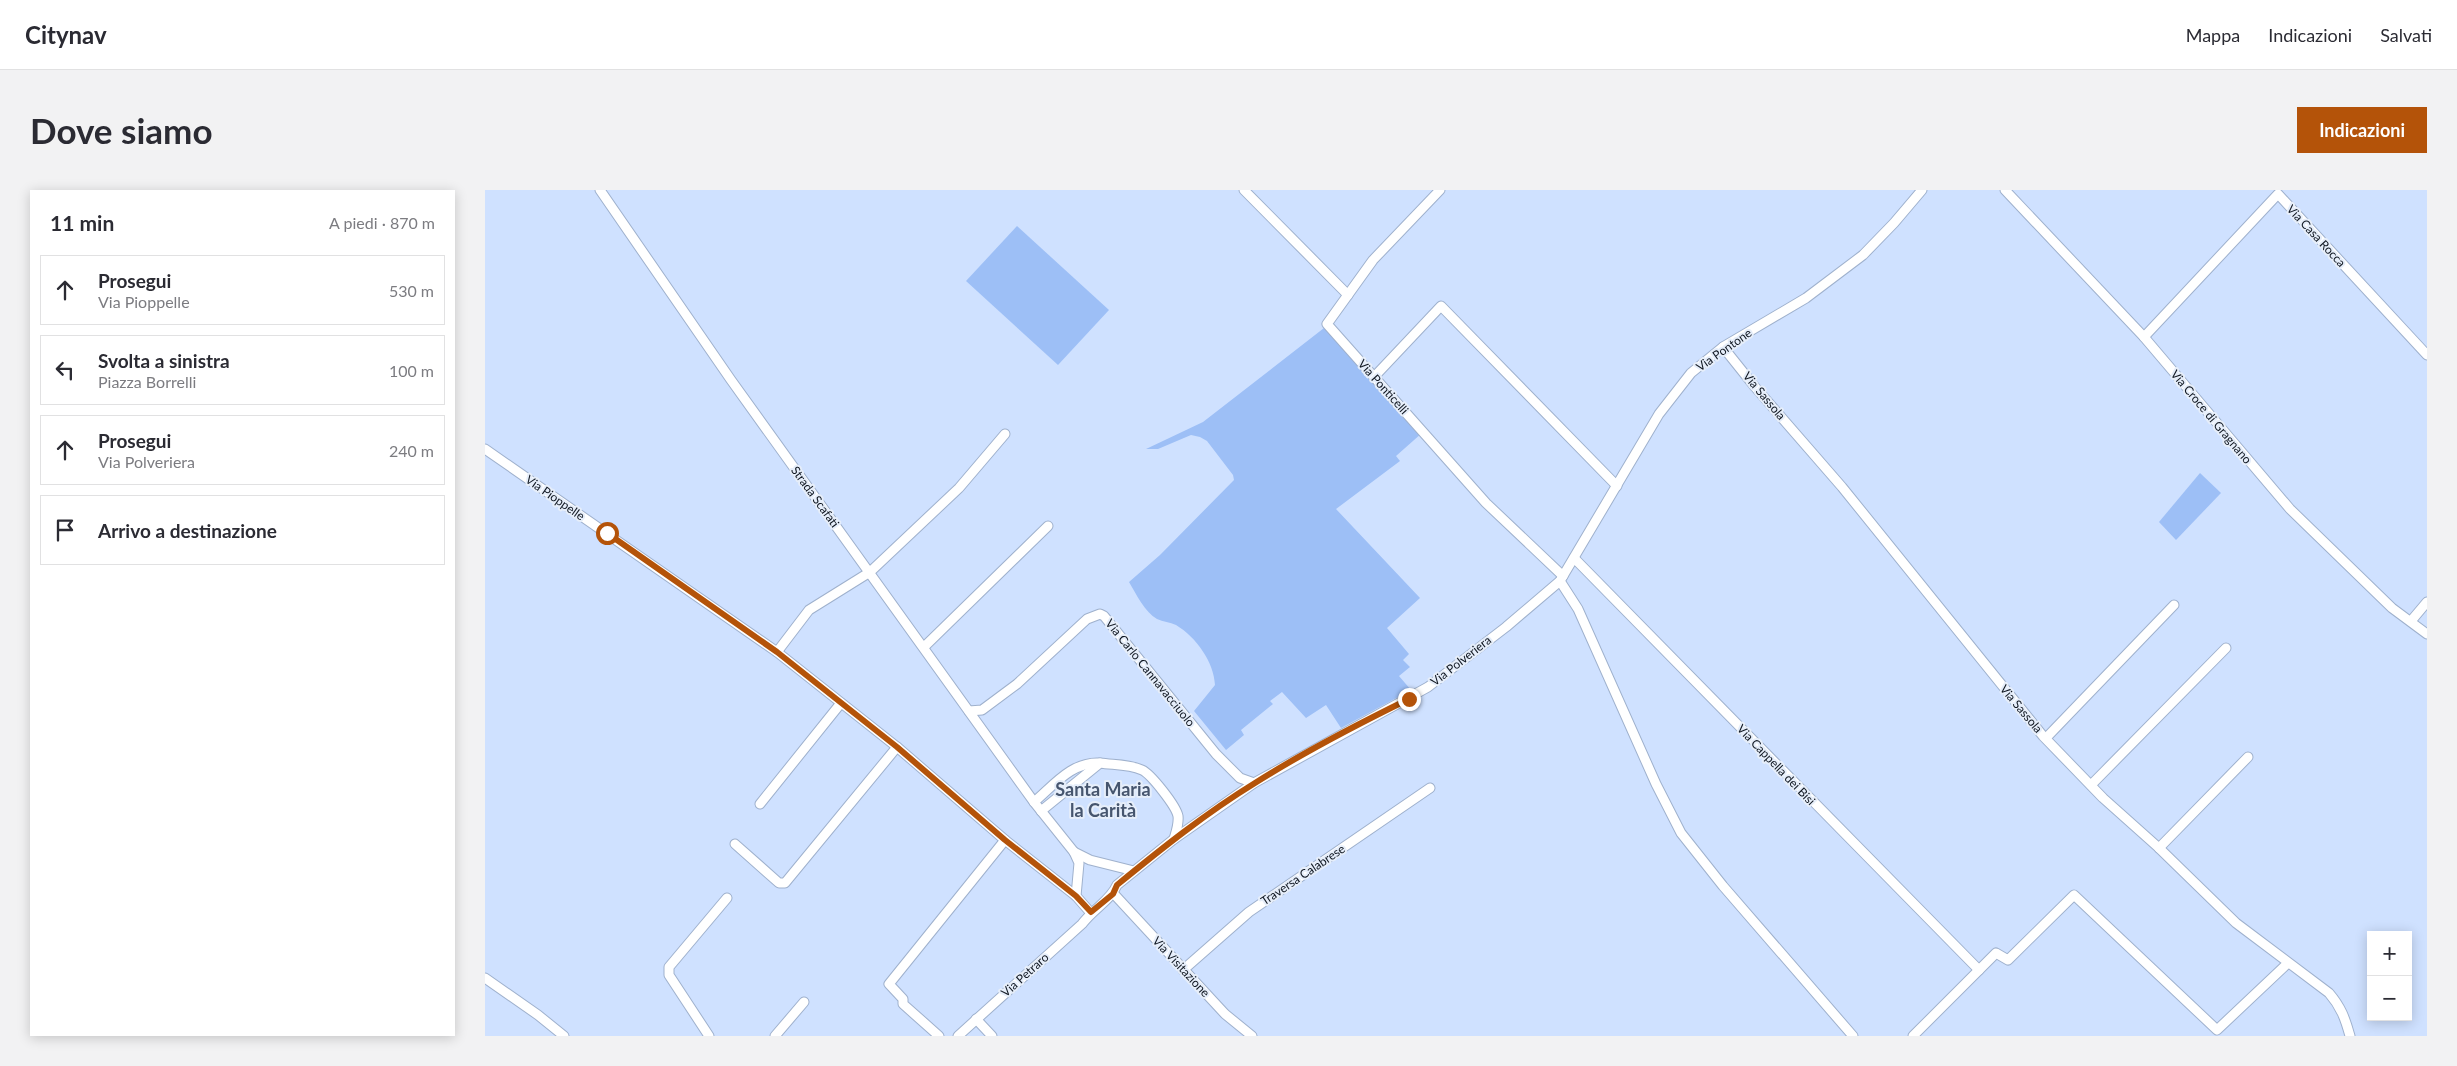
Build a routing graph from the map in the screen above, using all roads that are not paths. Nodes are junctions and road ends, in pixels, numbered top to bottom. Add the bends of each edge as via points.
1 (600, 190) edge
2 (1244, 190) edge
3 (1440, 190) edge
4 (1922, 190) edge
5 (2005, 190) edge
6 (1348, 295) junction
7 (2144, 337) junction
8 (1723, 347) junction
9 (2427, 355) edge
10 (1374, 377) junction
11 (1005, 434) dead end
12 (485, 449) edge
13 (1617, 486) junction
14 (1047, 526) dead end
15 (1574, 558) junction
16 (870, 572) junction
17 (1562, 579) junction
18 (2427, 602) edge
19 (2174, 605) dead end
20 (2411, 621) junction
21 (2427, 634) edge
22 (924, 647) junction
23 (2226, 648) dead end
24 (777, 652) junction
25 (841, 703) junction
26 (969, 711) junction
27 (2046, 738) junction
28 (897, 747) junction
29 (2248, 757) dead end
30 (1100, 763) junction
31 (1240, 778) junction
32 (1254, 783) junction
33 (2091, 785) junction
34 (1430, 788) dead end
35 (1239, 793) junction
36 (1033, 802) junction
37 (760, 804) dead end
38 (1041, 811) junction
39 (1174, 839) junction
40 (1005, 840) junction
41 (735, 844) dead end
42 (2159, 848) junction
43 (1075, 852) junction
44 (1134, 871) junction
45 (1113, 894) junction
46 (1076, 896) junction
47 (727, 898) dead end
48 (1091, 912) junction
49 (2288, 963) junction
50 (1183, 970) junction
51 (1979, 970) junction
52 (485, 978) edge
53 (804, 1002) dead end
54 (976, 1019) junction
55 (1245, 1034) edge
56 (564, 1036) edge
57 (709, 1036) edge
58 (775, 1036) edge
59 (939, 1036) edge
60 (958, 1036) edge
61 (992, 1036) edge
62 (1853, 1036) edge
63 (1913, 1036) edge
64 (2350, 1036) edge

1 - 16 street, Strada Scafati via 731,380
2 - 6 street
3 - 6 street, Via Ponticelli via 1373,260
4 - 8 street, Via Pontone via 1863,255 1806,298
5 - 7 street, Via Croce di Gragnano
6 - 10 street, Via Ponticelli via 1327,324
7 - 9 street, Via Casa Rocca via 2278,194
7 - 20 street, Via Croce di Gragnano via 2284,503 2392,608
8 - 13 street, Via Pontone via 1691,373 1659,414
8 - 27 street, Via Sassola via 1842,487
10 - 13 street via 1441,306
10 - 17 street, Via Ponticelli via 1486,503
11 - 16 street via 959,488
12 - 24 street, Via Pioppelle
13 - 15 street, Via Pontone
14 - 22 street
15 - 17 street, Via Pontone
15 - 51 street, Via Cappella dei Bisi
16 - 22 street, Strada Scafati
16 - 24 street via 809,610
17 - 32 street, Via Polveriera via 1507,627 1421,691
17 - 62 street via 1681,833
18 - 20 street
19 - 27 street
20 - 21 street, Via Croce di Gragnano
22 - 26 street, Strada Scafati
23 - 33 street
24 - 25 street, Via Pioppelle
25 - 28 street, Via Pioppelle
25 - 37 street
26 - 31 street, Via Carlo Cannavacciuolo via 982,710 989,705 1017,684 1087,619 1100,614 1105,616 1216,754
26 - 36 street, Strada Scafati
27 - 33 street, Via Sassola
28 - 40 street, Via Pioppelle
28 - 41 street via 785,883 779,883
29 - 42 street
30 - 36 street via 1090,762 1076,767
30 - 38 street
30 - 39 street via 1133,767 1145,772 1178,815
31 - 32 street, Via Carlo Cannavacciuolo
31 - 35 street
32 - 35 street, Via Polveriera
33 - 42 street, Via Sassola
34 - 50 street, Traversa Calabrese via 1249,912
35 - 39 street, Via Polveriera
36 - 38 street, Strada Scafati
38 - 43 street
39 - 44 street
40 - 46 street, Via Pioppelle
40 - 59 street via 889,984 903,999 903,1004
42 - 49 street, Via Sassola via 2236,923
43 - 44 street via 1090,860
43 - 46 street via 1079,870
44 - 45 street, Via Petraro via 1117,885
45 - 48 street, Via Petraro
45 - 50 street, Via Visitazione
46 - 48 street, Via Pioppelle
47 - 57 street via 669,967 669,975
48 - 54 street, Via Petraro via 1083,924
49 - 51 street via 2217,1030 2074,895 2008,960 1996,953
49 - 64 street, Via Sassola via 2339,1004
50 - 55 street, Via Visitazione
51 - 63 street
52 - 56 street
53 - 58 street
54 - 60 street, Via Petraro
54 - 61 street

